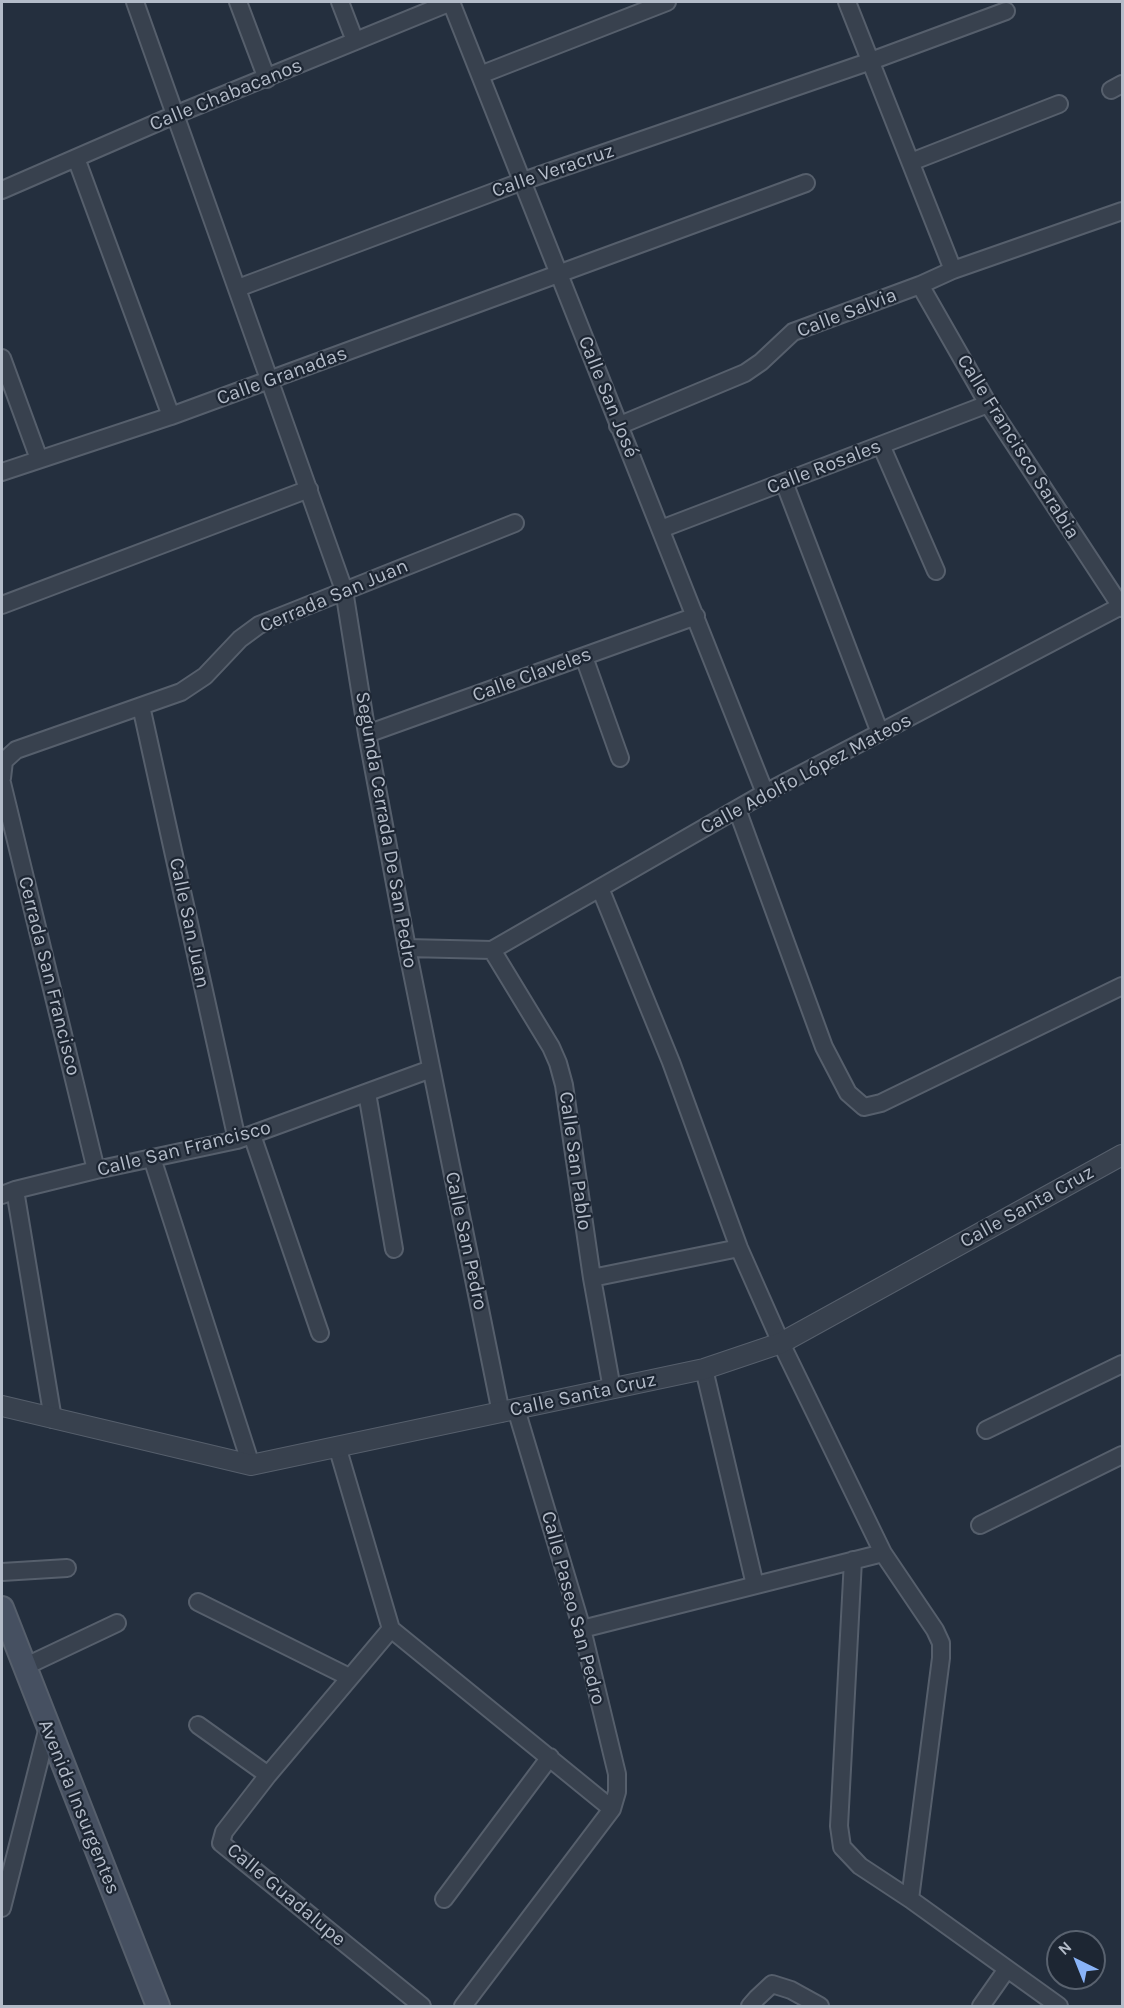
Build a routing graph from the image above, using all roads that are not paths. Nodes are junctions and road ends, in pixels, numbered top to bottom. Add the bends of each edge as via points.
1 (135, 2) edge
2 (238, 2) edge
3 (340, 2) edge
4 (451, 2) edge
5 (667, 2) edge
6 (847, 2) edge
7 (1006, 11) dead end
8 (355, 41) junction
9 (871, 61) junction
10 (480, 75) junction
11 (267, 79) junction
12 (1059, 104) dead end
13 (177, 114) junction
14 (76, 158) junction
15 (911, 162) junction
16 (524, 181) junction
17 (806, 183) dead end
18 (2, 190) edge
19 (1122, 211) edge
20 (953, 270) junction
21 (560, 275) junction
22 (920, 285) junction
23 (238, 288) junction
24 (2, 358) edge
25 (270, 380) junction
26 (988, 404) junction
27 (171, 416) junction
28 (618, 426) junction
29 (881, 445) junction
30 (39, 459) junction
31 (2, 472) edge
32 (783, 482) junction
33 (309, 489) junction
34 (514, 523) dead end
35 (661, 529) junction
36 (936, 571) dead end
37 (344, 590) junction
38 (2, 605) edge
39 (1122, 607) edge
40 (696, 615) junction
41 (584, 657) junction
42 (141, 706) junction
43 (880, 733) junction
44 (367, 734) junction
45 (620, 758) dead end
46 (3, 770) edge
47 (2, 783) edge
48 (765, 793) junction
49 (737, 809) junction
50 (600, 888) junction
51 (407, 948) junction
52 (492, 950) junction
53 (1122, 986) edge
54 (431, 1069) junction
55 (366, 1093) junction
56 (244, 1138) junction
57 (1122, 1155) edge
58 (152, 1158) junction
59 (96, 1170) junction
60 (8, 1192) edge
61 (739, 1248) junction
62 (394, 1249) dead end
63 (592, 1278) junction
64 (320, 1333) dead end
65 (781, 1343) junction
66 (1122, 1364) edge
67 (704, 1369) junction
68 (612, 1389) junction
69 (2, 1406) edge
70 (509, 1411) junction
71 (53, 1419) junction
72 (986, 1430) dead end
73 (337, 1446) junction
74 (1122, 1455) edge
75 (251, 1465) junction
76 (980, 1525) dead end
77 (883, 1553) junction
78 (853, 1560) junction
79 (66, 1568) dead end
80 (2, 1572) edge
81 (755, 1585) junction
82 (198, 1602) dead end
83 (2, 1608) edge
84 (117, 1623) dead end
85 (392, 1629) junction
86 (582, 1629) junction
87 (6, 1632) edge
88 (24, 1666) junction
89 (350, 1677) junction
90 (198, 1725) dead end
91 (48, 1727) junction
92 (550, 1757) junction
93 (268, 1775) junction
94 (612, 1809) junction
95 (444, 1899) dead end
96 (910, 1899) junction
97 (2, 1908) edge
98 (1007, 1969) junction
99 (158, 2007) edge
100 (422, 2007) edge
101 (463, 2007) edge
102 (750, 2007) edge
103 (820, 2007) edge
104 (981, 2007) edge
105 (1059, 2007) edge

1 - 13 street
2 - 11 street
3 - 8 street
4 - 8 street, Calle Chabacanos
4 - 10 street, Calle San José
5 - 10 street
6 - 9 street
7 - 9 street, Calle Veracruz
8 - 11 street, Calle Chabacanos
9 - 15 street
9 - 16 street, Calle Veracruz
10 - 16 street, Calle San José
11 - 13 street, Calle Chabacanos
12 - 15 street
13 - 14 street, Calle Chabacanos
13 - 23 street
14 - 18 street, Calle Chabacanos
14 - 27 street
15 - 20 street
16 - 21 street, Calle San José
16 - 23 street, Calle Veracruz
17 - 21 street, Calle Granadas
19 - 20 street, Calle Salvia
20 - 22 street, Calle Salvia
21 - 25 street, Calle Granadas
21 - 28 street, Calle San José
22 - 26 street, Calle Francisco Sarabia
22 - 28 street, Calle Salvia via 793,332 746,374
23 - 25 street
24 - 30 street
25 - 27 street, Calle Granadas
25 - 33 street
26 - 29 street, Calle Rosales
26 - 39 street, Calle Francisco Sarabia
27 - 30 street, Calle Granadas
28 - 35 street, Calle San José
29 - 32 street, Calle Rosales
29 - 36 street
30 - 31 street, Calle Granadas
32 - 35 street, Calle Rosales
32 - 43 street
33 - 37 street
33 - 38 street
34 - 37 street, Cerrada San Juan
35 - 40 street, Calle San José
37 - 42 street, Cerrada San Juan via 259,625 205,676 181,692
37 - 44 street, Segunda Cerrada De San Pedro
39 - 43 street, Calle Adolfo López Mateos
40 - 41 street, Calle Claveles
40 - 48 street, Calle San José
41 - 44 street, Calle Claveles
41 - 45 street
42 - 46 street, Cerrada San Juan via 16,750
42 - 56 street, Calle San Juan
43 - 48 street, Calle Adolfo López Mateos
44 - 51 street, Segunda Cerrada De San Pedro
47 - 59 street, Cerrada San Francisco
48 - 49 street, Calle Adolfo López Mateos
49 - 50 street, Calle Adolfo López Mateos
49 - 53 street via 824,1047 848,1093 864,1107 881,1103
50 - 52 street, Calle Adolfo López Mateos
50 - 61 street via 671,1062
51 - 52 street
51 - 54 street, Segunda Cerrada De San Pedro
52 - 63 street, Calle San Pablo via 558,1063
54 - 55 street, Calle San Francisco
54 - 70 street, Calle San Pedro
55 - 56 street, Calle San Francisco
55 - 62 street
56 - 58 street, Calle San Francisco
56 - 64 street, Calle San Juan
57 - 65 street, Calle Santa Cruz
58 - 59 street, Calle San Francisco
58 - 75 street
59 - 60 street, Calle San Francisco
60 - 71 street
61 - 63 street
61 - 65 street
63 - 68 street, Calle San Pablo
65 - 67 street, Calle Santa Cruz
65 - 77 street
66 - 72 street
67 - 68 street, Calle Santa Cruz
67 - 81 street
68 - 70 street, Calle Santa Cruz
69 - 71 street, Calle Santa Cruz
70 - 73 street, Calle Santa Cruz
70 - 86 street, Calle Paseo San Pedro
71 - 75 street, Calle Santa Cruz
73 - 75 street, Calle Santa Cruz
73 - 85 street
74 - 76 street
77 - 78 street
77 - 96 street via 941,1643
78 - 81 street
78 - 96 street via 839,1826 842,1847 860,1866
79 - 80 street
81 - 86 street
82 - 89 street
83 - 87 main road, Avenida Insurgentes
84 - 88 street
85 - 89 street, Calle Guadalupe
85 - 92 street
86 - 94 street, Calle Paseo San Pedro via 616,1774 617,1792
87 - 88 main road, Avenida Insurgentes
88 - 91 main road, Avenida Insurgentes
89 - 93 street, Calle Guadalupe
90 - 93 street
91 - 97 street
91 - 99 main road, Avenida Insurgentes
92 - 94 street
92 - 95 street
93 - 100 street, Calle Guadalupe via 224,1832 221,1843
94 - 101 street
96 - 98 street
98 - 104 street
98 - 105 street
102 - 103 street via 772,1984

